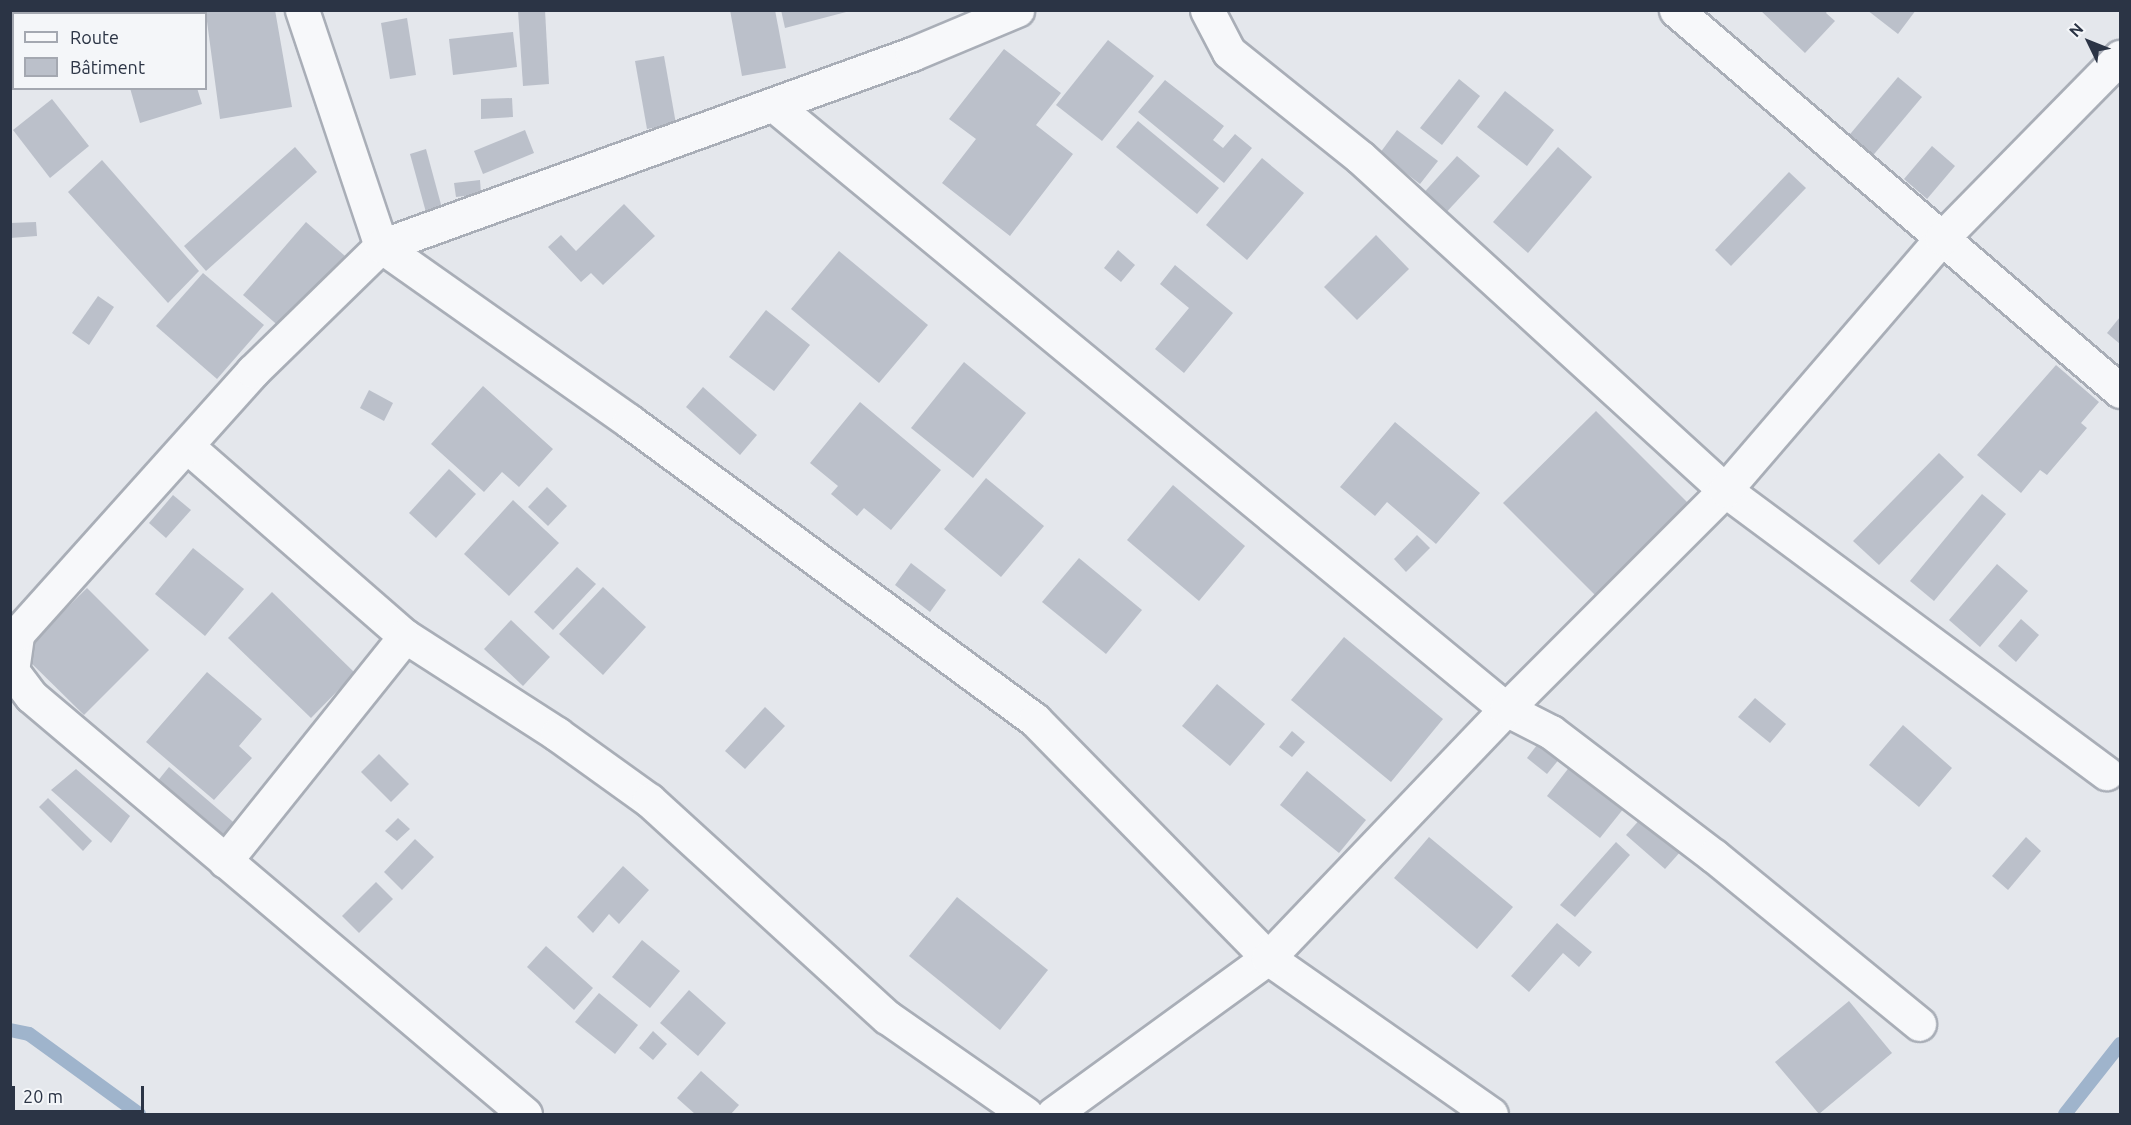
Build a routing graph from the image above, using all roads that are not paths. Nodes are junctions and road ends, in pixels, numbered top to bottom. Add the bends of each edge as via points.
1 (302, 10) edge
2 (1017, 10) edge
3 (1207, 10) edge
4 (1676, 10) edge
5 (2121, 57) edge
6 (774, 105) junction
7 (1942, 238) junction
8 (381, 246) junction
9 (2121, 391) edge
10 (188, 447) junction
11 (1725, 490) junction
12 (405, 636) junction
13 (1506, 709) junction
14 (2106, 773) dead end
15 (225, 861) junction
16 (1268, 958) junction
17 (1920, 1024) dead end
18 (525, 1114) edge
19 (1026, 1114) edge
20 (1053, 1114) edge
21 (1491, 1114) edge

1 - 8 street
2 - 6 street
3 - 11 street via 1229,52 1360,157
4 - 7 street
5 - 7 street
6 - 8 street
6 - 13 street
7 - 9 street
7 - 11 street
8 - 10 street via 253,370
8 - 16 street via 629,420 1035,720
10 - 12 street
10 - 15 street via 16,634 12,671 32,696
11 - 13 street
11 - 14 street
12 - 15 street
12 - 19 street via 557,734 649,800 887,1017
13 - 16 street
13 - 17 street via 1551,732
15 - 18 street
16 - 20 street
16 - 21 street

